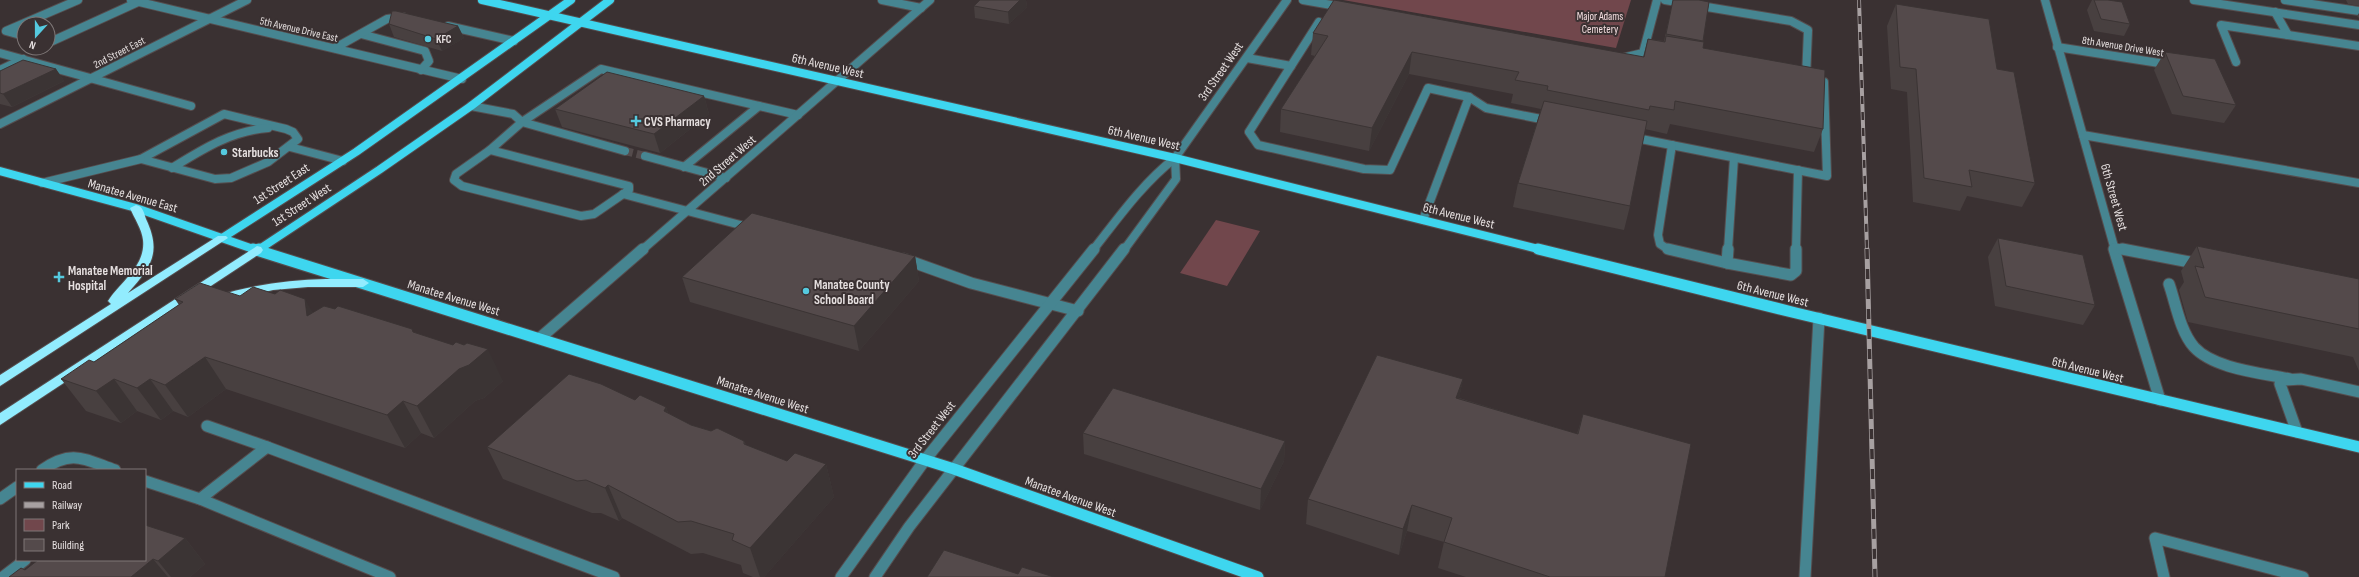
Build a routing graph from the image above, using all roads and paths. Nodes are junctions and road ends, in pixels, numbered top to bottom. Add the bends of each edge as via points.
1 (78, 0) edge
2 (247, 0) edge
3 (482, 0) edge
4 (571, 0) edge
5 (610, 0) edge
6 (882, 0) edge
7 (930, 0) edge
8 (1288, 0) edge
9 (1303, 0) edge
10 (1657, 0) edge
11 (1665, 0) edge
12 (2045, 0) edge
13 (2194, 0) edge
14 (2285, 0) edge
15 (135, 1) edge
16 (921, 8) junction
17 (1354, 9) edge
18 (1327, 11) junction
19 (2359, 11) edge
20 (2275, 12) junction
21 (550, 15) junction
22 (42, 16) edge
23 (411, 18) edge
24 (210, 19) junction
25 (580, 23) junction
26 (436, 24) edge
27 (2359, 25) edge
28 (16, 28) edge
29 (16, 34) edge
30 (361, 34) junction
31 (2288, 35) junction
32 (56, 39) edge
33 (514, 42) junction
34 (2359, 46) edge
35 (2057, 47) junction
36 (335, 48) junction
37 (0, 53) edge
38 (1618, 57) edge
39 (1247, 58) junction
40 (23, 59) junction
41 (2236, 62) dead end
42 (1291, 66) junction
43 (2177, 66) edge
44 (0, 70) edge
45 (421, 70) junction
46 (92, 78) junction
47 (462, 80) junction
48 (839, 80) junction
49 (1469, 97) junction
50 (191, 106) dead end
51 (471, 106) junction
52 (759, 106) junction
53 (798, 115) junction
54 (522, 122) junction
55 (1564, 123) edge
56 (0, 124) edge
57 (286, 129) junction
58 (2083, 135) junction
59 (1626, 136) edge
60 (1672, 145) junction
61 (290, 147) junction
62 (490, 150) junction
63 (625, 151) tunnel mouth
64 (645, 156) tunnel mouth
65 (1176, 158) junction
66 (1734, 158) junction
67 (141, 159) junction
68 (343, 161) junction
69 (684, 167) junction
70 (172, 168) junction
71 (1798, 170) junction
72 (3, 174) edge
73 (726, 178) junction
74 (42, 183) junction
75 (2359, 183) edge
76 (623, 194) junction
77 (136, 208) junction
78 (686, 212) junction
79 (1423, 220) junction
80 (760, 229) edge
81 (222, 238) junction
82 (2114, 247) junction
83 (257, 250) junction
84 (892, 254) edge
85 (1726, 263) junction
86 (2214, 266) edge
87 (363, 283) junction
88 (2169, 284) dead end
89 (1050, 303) junction
90 (207, 304) edge
91 (1078, 311) junction
92 (185, 312) edge
93 (103, 314) junction
94 (1819, 318) junction
95 (133, 332) junction
96 (540, 338) junction
97 (2290, 379) junction
98 (0, 381) edge
99 (2359, 392) edge
100 (2160, 400) junction
101 (0, 420) edge
102 (207, 426) dead end
103 (2297, 432) junction
104 (2359, 446) edge
105 (267, 447) junction
106 (925, 460) junction
107 (43, 469) edge
108 (112, 469) edge
109 (954, 469) junction
110 (146, 481) edge
111 (16, 489) edge
112 (200, 499) junction
113 (0, 500) edge
114 (24, 561) edge
115 (3, 577) edge
116 (390, 577) edge
117 (614, 577) edge
118 (840, 577) edge
119 (875, 577) edge
120 (1258, 577) edge
121 (1805, 577) edge
122 (2164, 577) edge
123 (2303, 577) edge

1 - 22 street
2 - 24 street, 2nd Street East
3 - 21 main road, 6th Avenue West
4 - 21 main road, 1st Street East
5 - 25 main road, 1st Street West
6 - 16 street
7 - 16 street, 2nd Street West
8 - 39 street, 3rd Street West
9 - 18 street
10 - 38 street via 1648,49 1643,53
11 - 71 street via 1791,21 1808,30 1802,78 1824,82 1827,176
12 - 35 street, 6th Street West
13 - 20 street
14 - 19 street
15 - 24 street, 5th Avenue Drive East
15 - 32 street
16 - 48 street, 2nd Street West
17 - 18 street
18 - 42 street
20 - 27 street
20 - 31 street
21 - 25 main road, 6th Avenue West
21 - 33 main road, 1st Street East
23 - 30 street via 387,19
24 - 36 street, 5th Avenue Drive East
24 - 46 street, 2nd Street East
25 - 48 main road, 6th Avenue West
25 - 51 main road, 1st Street West
26 - 33 street
28 - 29 street via 6,32
30 - 36 street
30 - 45 street via 425,51 429,61
31 - 34 street
31 - 41 street via 2221,25
33 - 47 main road, 1st Street East
35 - 43 street, 8th Avenue Drive West
35 - 58 street, 6th Street West
36 - 45 street, 5th Avenue Drive East
37 - 40 street
39 - 42 street
39 - 65 street, 3rd Street West
40 - 44 street
40 - 46 street
42 - 49 street via 1249,132 1258,145 1364,169 1390,170 1428,88
45 - 47 street, 5th Avenue Drive East
46 - 50 street
46 - 56 street, 2nd Street East
47 - 68 main road, 1st Street East
48 - 53 street, 2nd Street West
48 - 65 main road, 6th Avenue West
49 - 55 street via 1486,108
49 - 79 street
51 - 54 street via 513,114
51 - 83 main road, 1st Street West
52 - 53 street
52 - 54 street via 601,69
52 - 69 street
53 - 73 street, 2nd Street West
54 - 62 street
54 - 63 street
57 - 61 street via 294,132 298,139
57 - 67 street via 224,114
57 - 70 street via 243,130
58 - 75 street
58 - 82 street, 6th Street West
59 - 60 street
60 - 66 street
60 - 85 street via 1658,235 1660,244 1672,251
61 - 68 street
61 - 70 street via 246,172 226,179 214,179
62 - 76 street via 629,186 629,190
62 - 76 street via 456,174 454,180 462,186 581,216 594,214
64 - 69 street
65 - 79 main road, 6th Avenue West
65 - 89 street, 3rd Street West via 1142,188
65 - 91 street via 1176,179
66 - 71 street
66 - 85 street
67 - 70 street
67 - 74 street
68 - 81 main road, 1st Street East
69 - 73 street
71 - 85 street via 1794,273 1779,274
72 - 74 main road, Manatee Avenue East
73 - 78 street, 2nd Street West
74 - 77 main road, Manatee Avenue East
76 - 78 street
77 - 81 main road, Manatee Avenue East
77 - 93 highway via 150,242 145,260 130,284
78 - 80 street
78 - 96 street, 2nd Street West
79 - 94 main road, 6th Avenue West
81 - 83 main road, Manatee Avenue East
81 - 93 highway, 1st Street East
82 - 86 street
82 - 100 street, 6th Street West
83 - 87 main road, Manatee Avenue West
83 - 95 highway, 1st Street West
84 - 89 street via 971,283
87 - 90 highway via 300,282 265,287
87 - 96 main road, Manatee Avenue West
88 - 97 street via 2189,338 2198,351 2220,362
89 - 91 street
89 - 106 street, 3rd Street West
91 - 109 street
92 - 95 highway
93 - 98 highway, 1st Street East
94 - 100 main road, 6th Avenue West
94 - 121 street
95 - 101 highway, 1st Street West
96 - 106 main road, Manatee Avenue West
97 - 99 street
97 - 103 street via 2280,384
100 - 103 main road, 6th Avenue West
102 - 105 street
103 - 104 main road, 6th Avenue West
105 - 112 street
105 - 117 street
106 - 109 main road, Manatee Avenue West
106 - 118 street, 3rd Street West
107 - 108 street via 52,463 76,456
109 - 119 street via 909,527
109 - 120 main road, Manatee Avenue West
110 - 112 street
111 - 113 street
112 - 116 street
114 - 115 street
122 - 123 street via 2155,538

